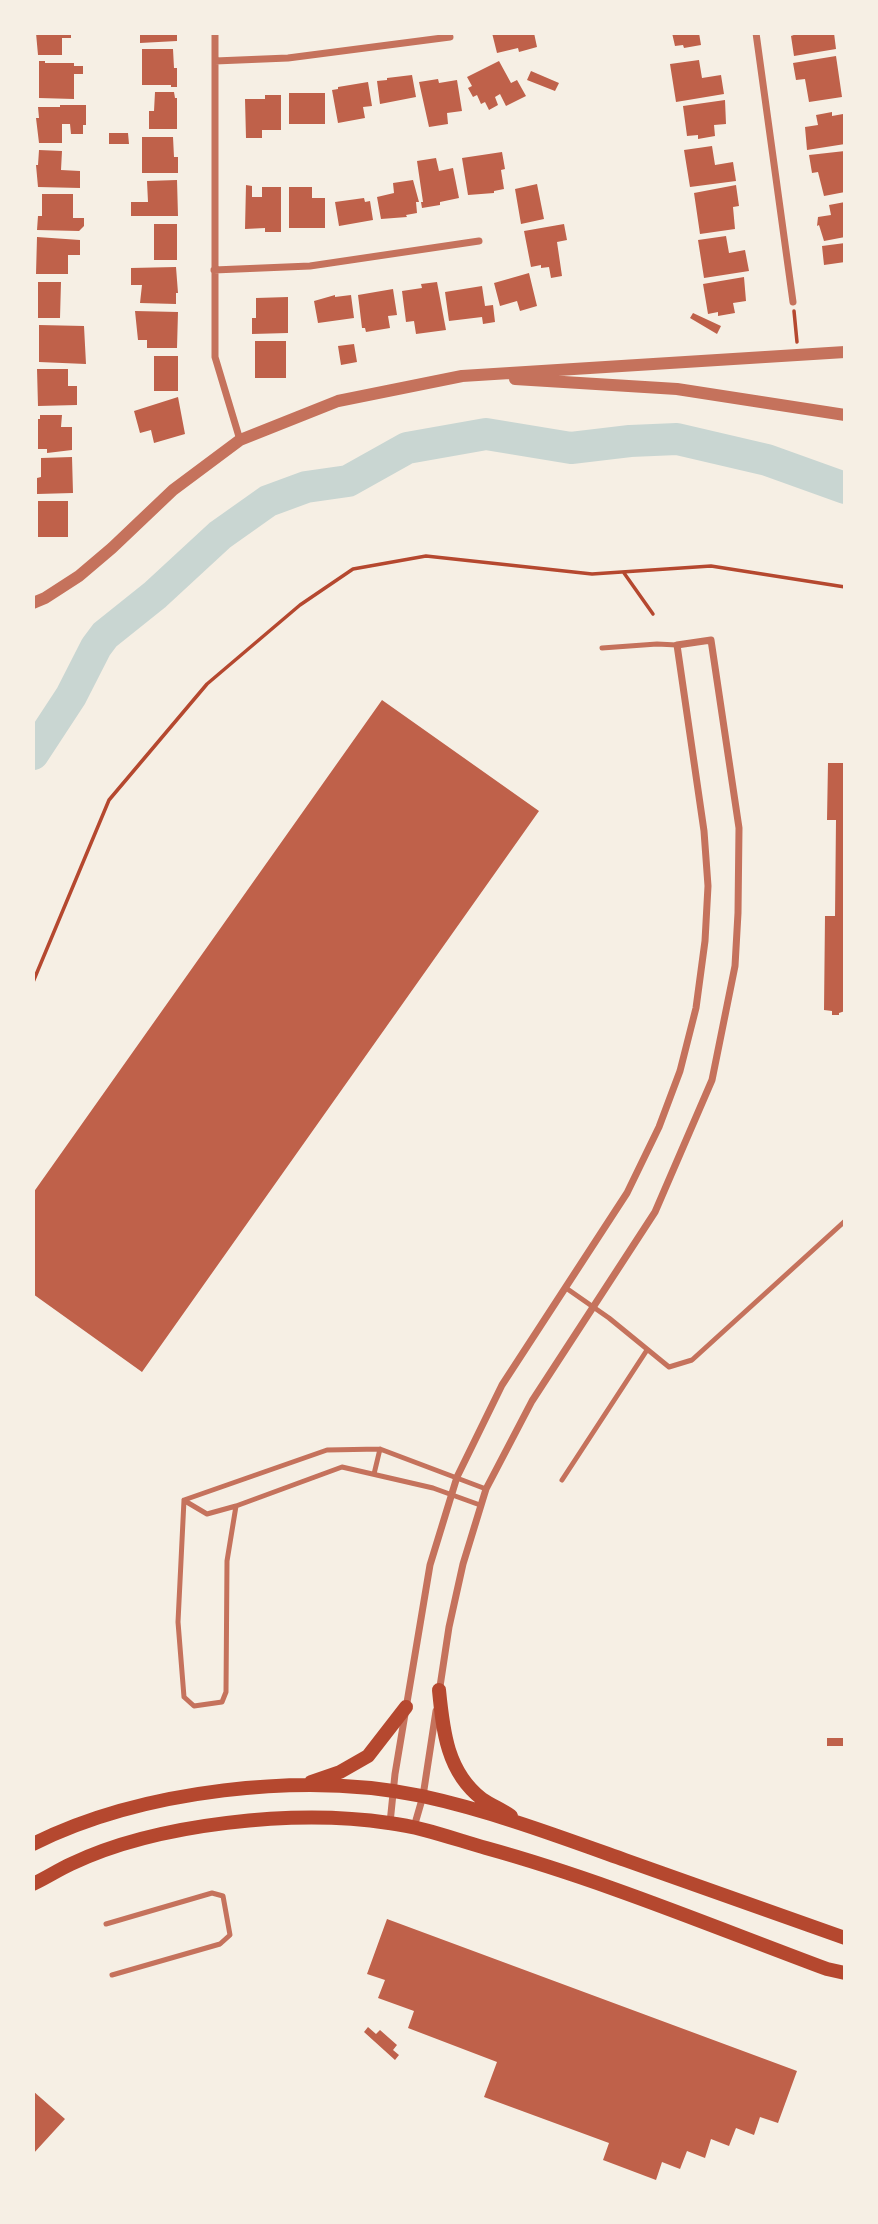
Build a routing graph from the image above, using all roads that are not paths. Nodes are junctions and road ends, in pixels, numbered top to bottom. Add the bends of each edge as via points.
1 (215, 33) edge
2 (756, 33) edge
3 (450, 37) dead end
4 (215, 61) junction
5 (479, 241) dead end
6 (214, 270) junction
7 (793, 302) road end
8 (845, 352) edge
9 (462, 376) junction
10 (845, 415) edge
11 (240, 440) junction
12 (33, 603) edge
13 (677, 645) junction
14 (603, 648) dead end
15 (845, 1221) edge
16 (566, 1288) junction
17 (593, 1306) junction
18 (647, 1350) junction
19 (380, 1449) junction
20 (374, 1474) junction
21 (457, 1477) junction
22 (562, 1480) dead end
23 (486, 1489) junction
24 (451, 1495) junction
25 (184, 1500) junction
26 (480, 1504) junction
27 (236, 1506) junction
28 (439, 1690) junction
29 (406, 1707) junction
30 (305, 1784) junction
31 (393, 1792) junction
32 (423, 1796) junction
33 (390, 1823) junction
34 (527, 1825) junction
35 (414, 1827) junction
36 (33, 1844) edge
37 (33, 1884) edge
38 (106, 1924) dead end
39 (845, 1938) edge
40 (845, 1973) edge
41 (112, 1975) dead end

1 - 4 street
2 - 7 street
3 - 4 street via 288,58
4 - 6 street
5 - 6 street via 310,266
6 - 11 street via 215,357
8 - 9 street
9 - 10 street via 677,389
9 - 11 street via 338,401
11 - 12 street via 173,490 79,576
13 - 14 lane
13 - 16 street via 707,872 705,941 696,1008 659,1127 627,1193
13 - 17 street via 711,640 739,828 735,966 712,1080 655,1212
15 - 18 lane via 692,1360 668,1367
16 - 17 lane
16 - 21 street via 502,1385
17 - 18 lane
17 - 23 street via 531,1401
18 - 22 lane
19 - 20 lane
19 - 21 lane
19 - 25 lane via 327,1450
20 - 24 lane
20 - 27 lane via 342,1467
21 - 23 lane
21 - 24 street
23 - 26 street
24 - 26 lane
24 - 29 street via 430,1565
25 - 27 lane via 207,1514
25 - 27 lane via 178,1622 184,1697 194,1706 222,1702 226,1692 228,1561
26 - 28 street via 449,1627
28 - 32 street
28 - 34 main road via 443,1730 457,1772 482,1798
29 - 30 main road via 368,1756
29 - 31 street
30 - 31 main road
30 - 36 main road via 178,1796 111,1814
31 - 32 main road
31 - 33 street
32 - 34 main road
32 - 35 street
33 - 35 main road
33 - 37 main road via 290,1818 188,1828 134,1841
34 - 39 main road
35 - 40 main road via 548,1865
38 - 41 lane via 212,1893 223,1896 230,1936 220,1944

